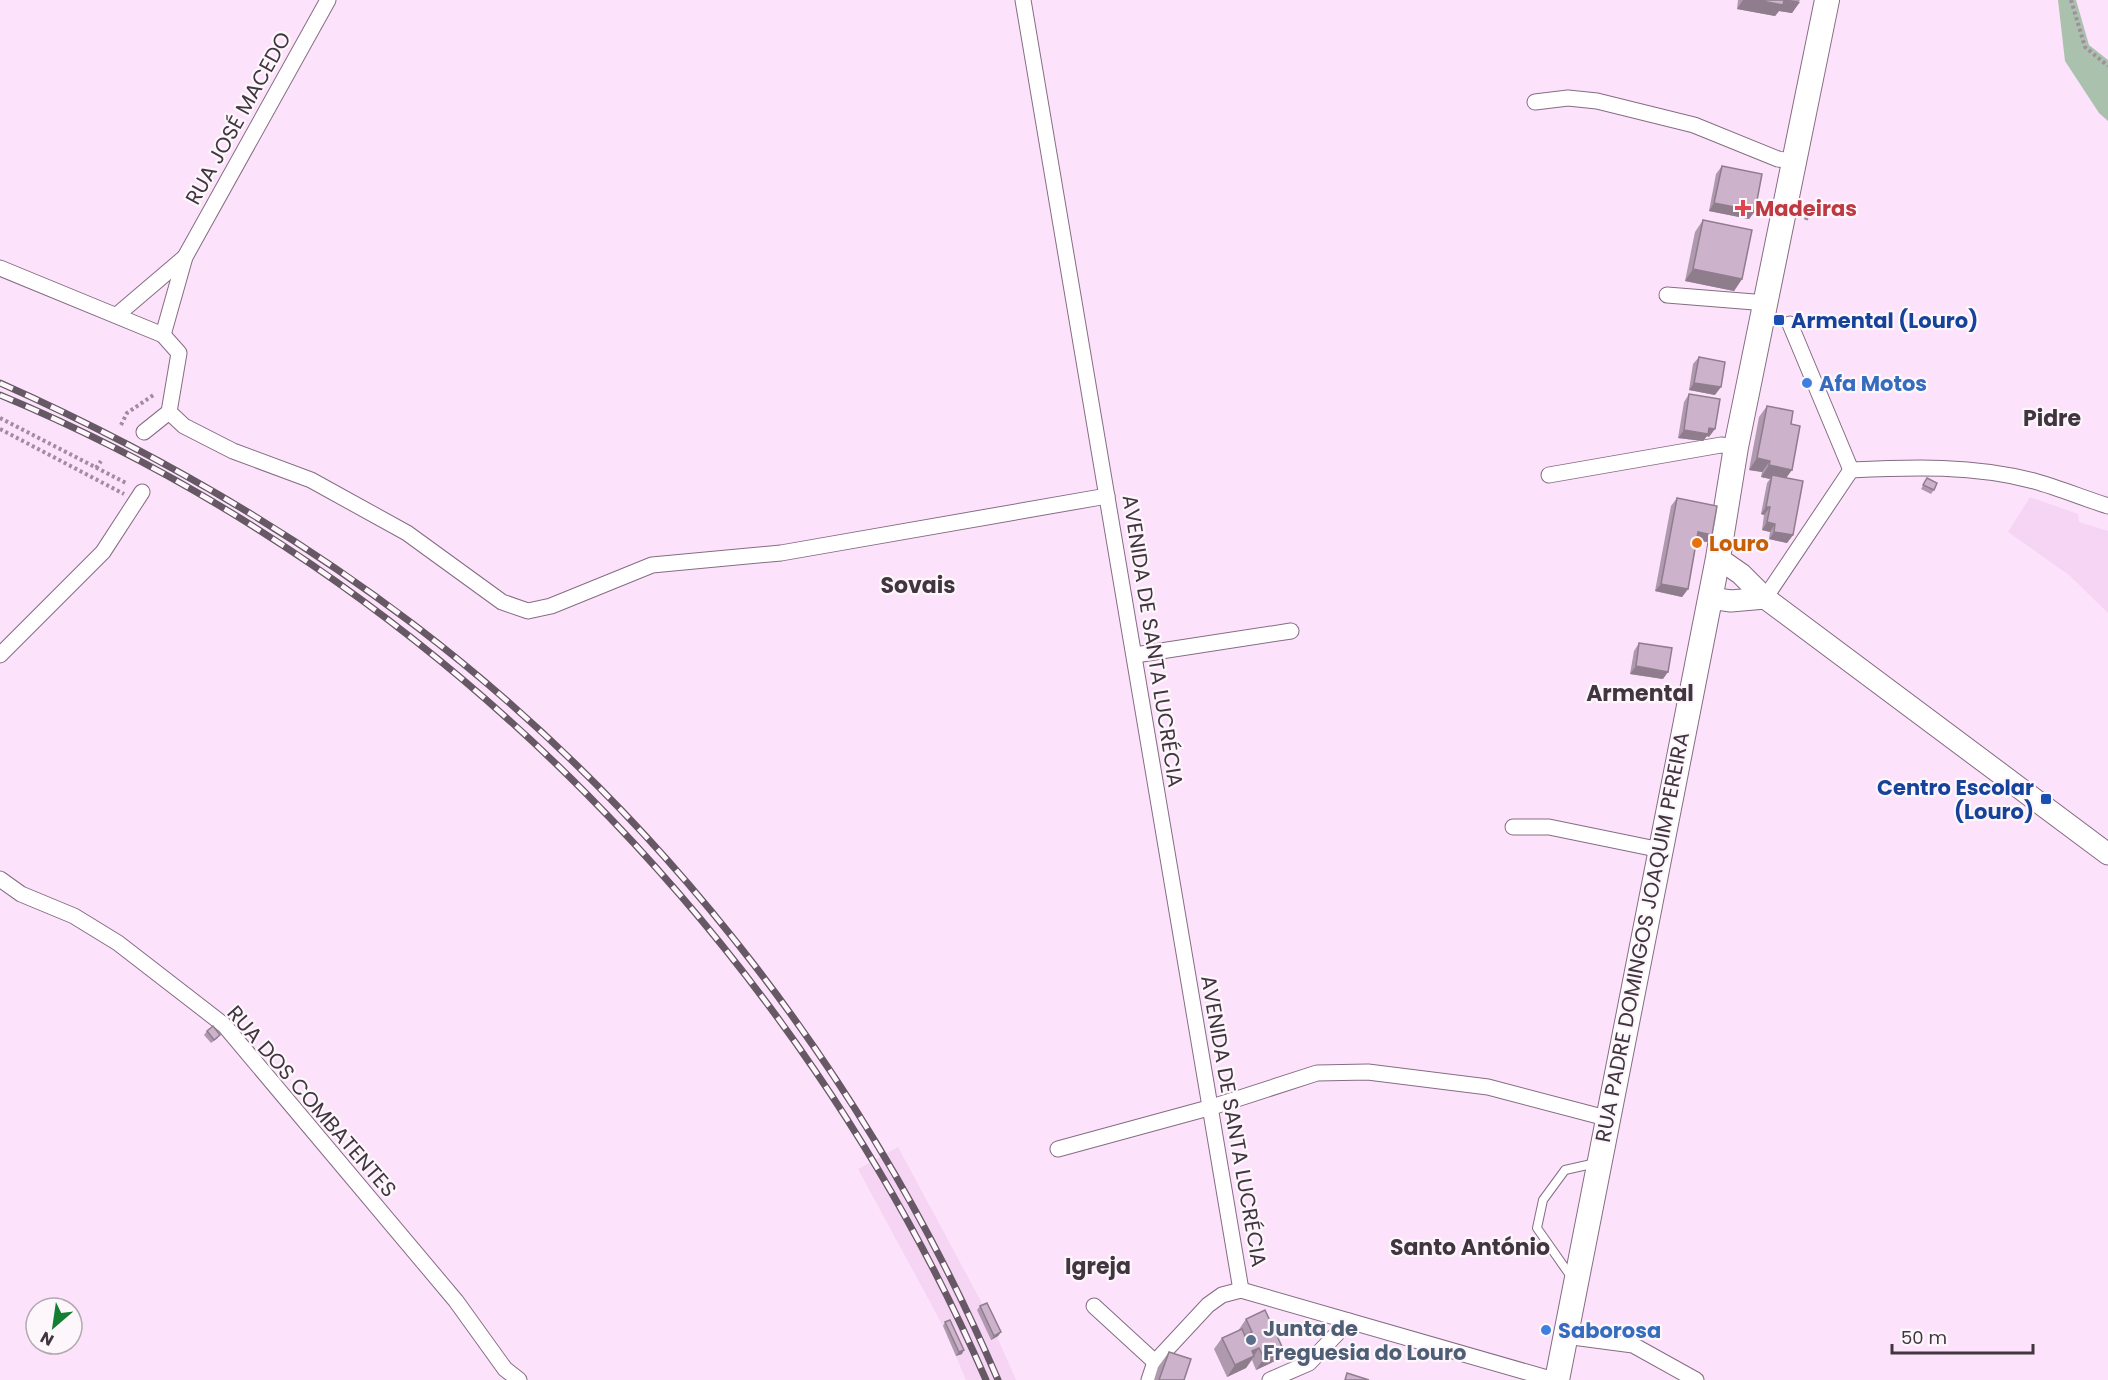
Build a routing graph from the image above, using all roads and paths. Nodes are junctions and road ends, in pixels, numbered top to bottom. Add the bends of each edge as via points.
1 (328, 0) edge
2 (1023, 0) edge
3 (1827, 0) edge
4 (2071, 0) edge
5 (2108, 66) edge
6 (1534, 102) dead end
7 (1796, 162) junction
8 (185, 257) junction
9 (0, 268) edge
10 (1667, 295) dead end
11 (1767, 303) junction
12 (117, 315) junction
13 (1790, 324) dead end
14 (163, 335) junction
15 (177, 378) junction
16 (169, 412) junction
17 (0, 418) edge
18 (121, 425) dead end
19 (0, 429) edge
20 (144, 432) dead end
21 (1736, 447) junction
22 (101, 461) dead end
23 (96, 468) junction
24 (1851, 470) junction
25 (1549, 475) dead end
26 (140, 496) junction
27 (1107, 496) junction
28 (2108, 506) edge
29 (1718, 558) junction
30 (1710, 598) junction
31 (1765, 598) junction
32 (1291, 631) dead end
33 (0, 655) edge
34 (1134, 655) junction
35 (1513, 827) dead end
36 (2105, 848) edge
37 (1661, 850) junction
38 (0, 879) edge
39 (1212, 1107) junction
40 (1606, 1118) junction
41 (1058, 1149) dead end
42 (1598, 1162) junction
43 (1575, 1281) junction
44 (1241, 1290) junction
45 (1094, 1306) dead end
46 (1349, 1321) junction
47 (1565, 1336) junction
48 (1155, 1362) junction
49 (519, 1380) edge
50 (1149, 1380) edge
51 (1270, 1380) edge
52 (1555, 1380) edge
53 (1695, 1380) edge

1 - 8 street, RUA JOSÉ MACEDO
2 - 27 street, AVENIDA DE SANTA LUCRÉCIA
3 - 7 main road, RUA PADRE DOMINGOS JOAQUIM PEREIRA
4 - 5 path via 2085,47
6 - 7 street via 1568,98 1597,102 1694,125 1778,159
7 - 11 main road, RUA PADRE DOMINGOS JOAQUIM PEREIRA
8 - 12 street, RUA JOSÉ MACEDO
8 - 14 street, RUA JOSÉ MACEDO
9 - 12 street
10 - 11 street
11 - 21 main road, RUA PADRE DOMINGOS JOAQUIM PEREIRA
12 - 14 street
13 - 24 street
14 - 15 street via 179,353
15 - 16 street
15 - 18 path via 127,413
16 - 20 street
16 - 27 street via 184,426 223,446 311,480 407,533 502,602 528,611 551,606 652,565 782,553
17 - 23 path
19 - 26 path
21 - 25 street via 1721,446
21 - 29 main road, RUA PADRE DOMINGOS JOAQUIM PEREIRA
22 - 23 path
23 - 26 path
24 - 28 street via 1928,467 1977,471 2032,481
24 - 31 street
26 - 33 street via 103,552
27 - 34 street, AVENIDA DE SANTA LUCRÉCIA
29 - 30 main road, RUA PADRE DOMINGOS JOAQUIM PEREIRA
29 - 31 main road
30 - 31 main road
30 - 37 main road, RUA PADRE DOMINGOS JOAQUIM PEREIRA
31 - 36 main road
32 - 34 street
34 - 39 street, AVENIDA DE SANTA LUCRÉCIA
35 - 37 street via 1549,827
37 - 40 main road, RUA PADRE DOMINGOS JOAQUIM PEREIRA
38 - 49 street, RUA DOS COMBATENTES via 21,894 74,915 118,943 224,1025 456,1300 505,1369
39 - 40 street via 1317,1073 1368,1072 1488,1087
39 - 41 street
39 - 44 street, AVENIDA DE SANTA LUCRÉCIA
40 - 42 main road, RUA PADRE DOMINGOS JOAQUIM PEREIRA
42 - 43 main road, RUA PADRE DOMINGOS JOAQUIM PEREIRA
42 - 43 lane via 1565,1170 1543,1200 1537,1228
43 - 47 main road, RUA PADRE DOMINGOS JOAQUIM PEREIRA
44 - 46 street
44 - 48 street via 1222,1295 1208,1305
45 - 48 street
46 - 51 street via 1309,1363
46 - 52 street
47 - 52 main road, RUA PADRE DOMINGOS JOAQUIM PEREIRA
47 - 53 street via 1633,1345
48 - 50 street

